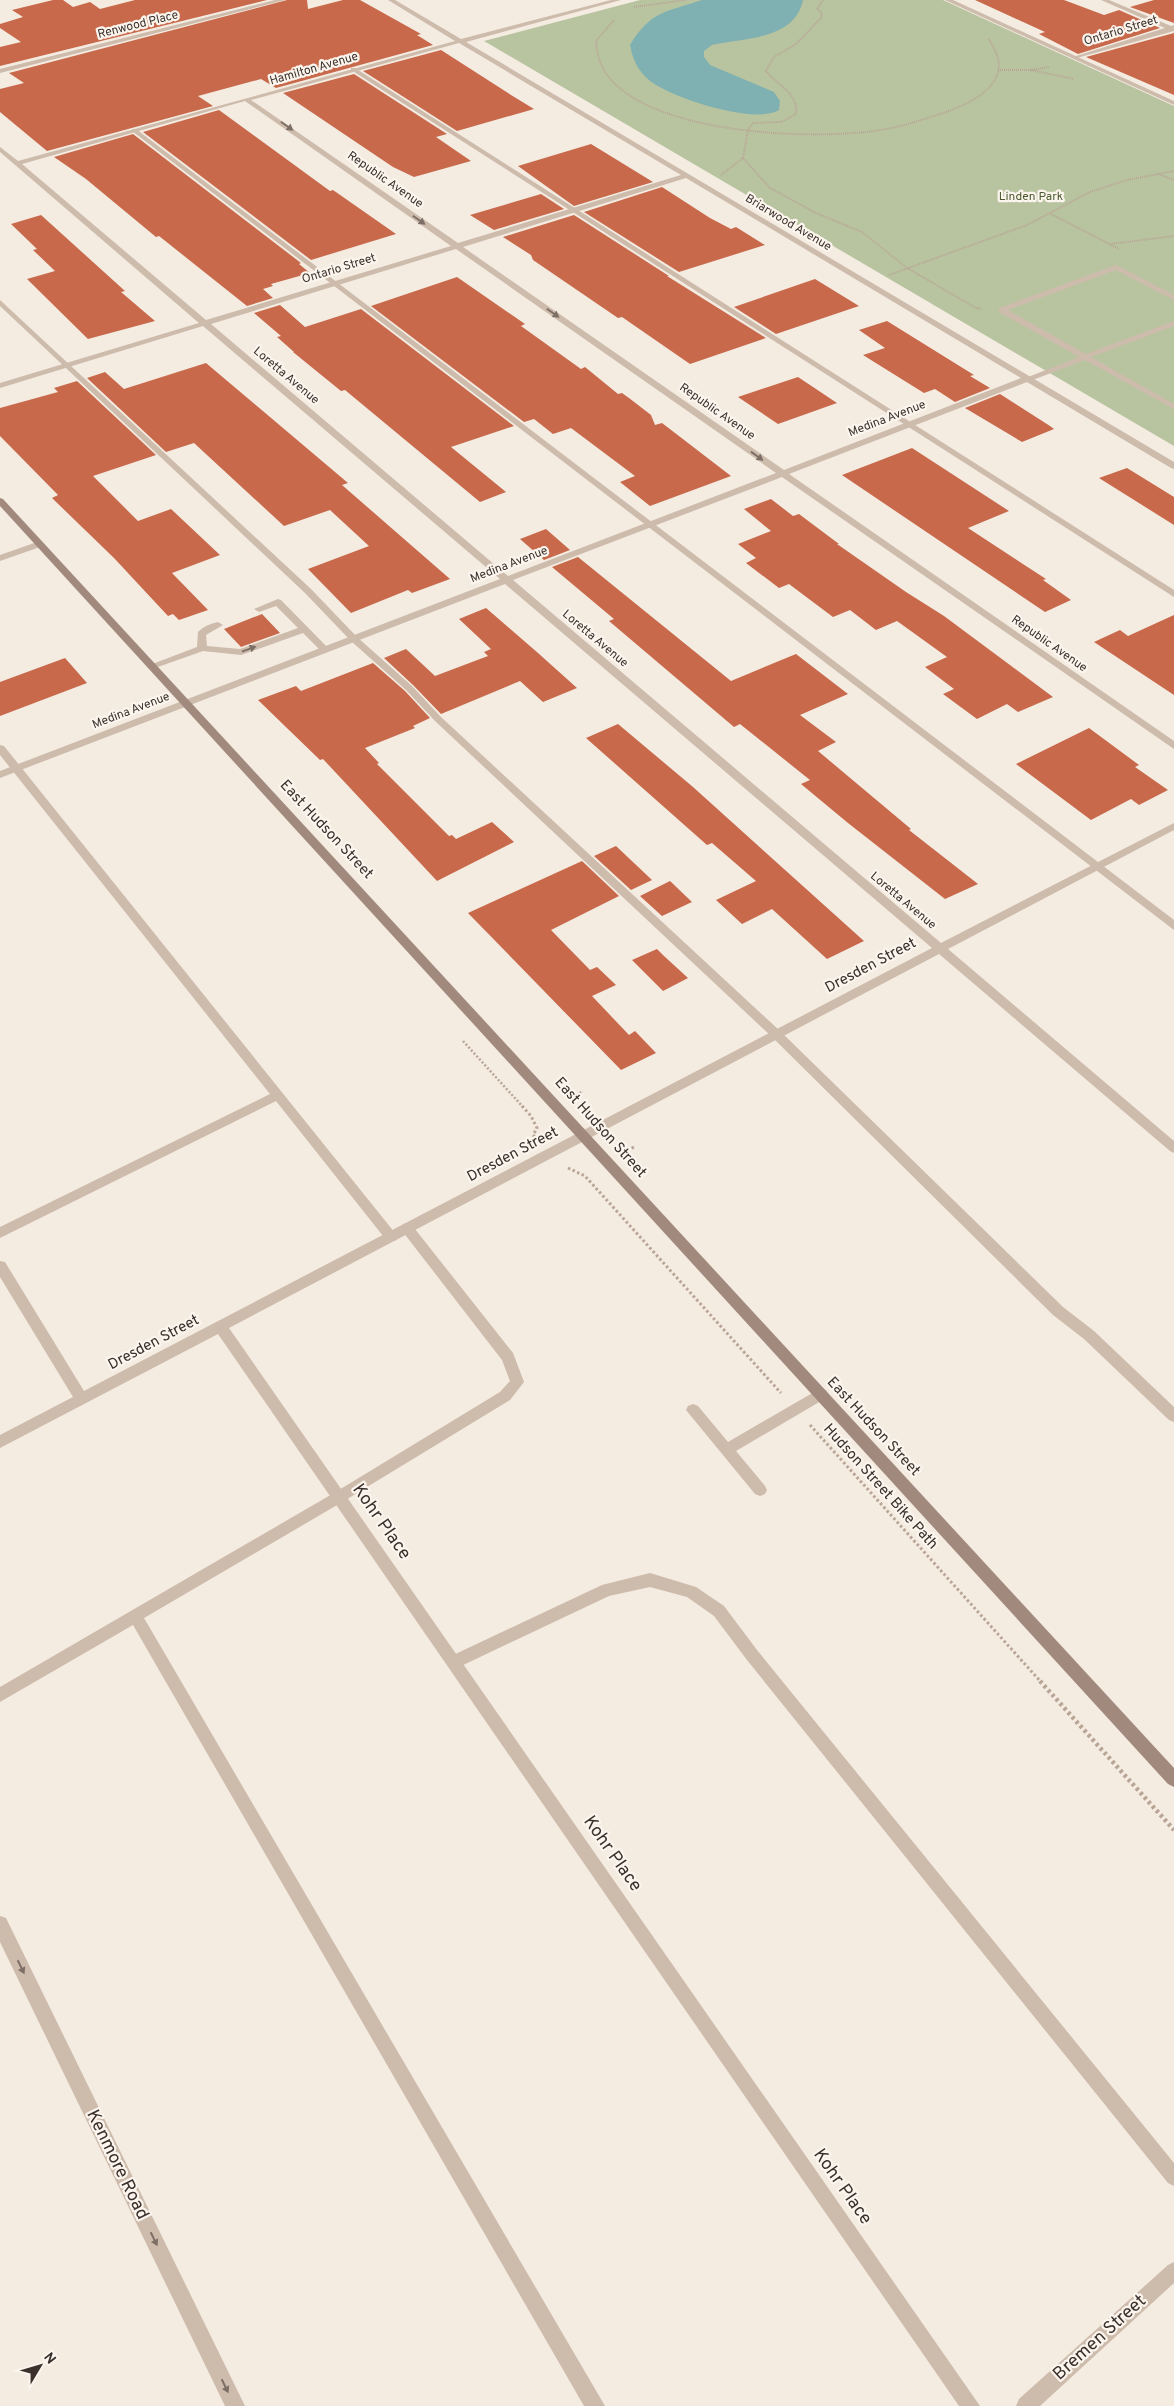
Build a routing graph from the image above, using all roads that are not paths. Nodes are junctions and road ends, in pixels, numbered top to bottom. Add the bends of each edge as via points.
1 (282, 0) edge
2 (391, 0) edge
3 (618, 0) edge
4 (948, 0) edge
5 (1104, 0) edge
6 (1173, 28) edge
7 (461, 40) junction
8 (1075, 58) junction
9 (353, 69) junction
10 (0, 71) edge
11 (246, 99) junction
12 (1174, 103) edge
13 (134, 130) junction
14 (0, 149) edge
15 (17, 163) junction
16 (686, 176) junction
17 (571, 210) junction
18 (456, 245) junction
19 (334, 283) junction
20 (1174, 298) edge
21 (0, 302) edge
22 (1174, 322) edge
23 (204, 323) junction
24 (1085, 357) junction
25 (68, 365) junction
26 (1027, 379) junction
27 (0, 386) edge
28 (1174, 407) edge
29 (910, 424) junction
30 (1174, 466) edge
31 (781, 473) junction
32 (0, 501) edge
33 (648, 524) junction
34 (40, 544) junction
35 (0, 558) edge
36 (506, 580) junction
37 (1174, 594) edge
38 (259, 609) dead end
39 (218, 624) dead end
40 (305, 629) junction
41 (354, 639) junction
42 (202, 648) junction
43 (325, 650) junction
44 (152, 666) junction
45 (186, 703) junction
46 (1174, 746) edge
47 (0, 748) edge
48 (16, 768) junction
49 (0, 775) edge
50 (1174, 826) edge
51 (1097, 866) junction
52 (1174, 926) edge
53 (940, 948) junction
54 (776, 1034) junction
55 (278, 1095) junction
56 (584, 1136) junction
57 (1174, 1148) edge
58 (407, 1228) junction
59 (0, 1233) edge
60 (391, 1237) junction
61 (0, 1266) edge
62 (220, 1326) junction
63 (820, 1394) junction
64 (82, 1400) junction
65 (693, 1410) dead end
66 (1174, 1416) edge
67 (0, 1442) edge
68 (726, 1450) junction
69 (760, 1490) dead end
70 (339, 1497) junction
71 (135, 1616) junction
72 (454, 1662) junction
73 (0, 1695) edge
74 (1174, 1779) edge
75 (0, 1924) edge
76 (1174, 2177) edge
77 (1174, 2271) edge
78 (235, 2406) edge
79 (594, 2406) edge
80 (970, 2406) edge
81 (1026, 2406) edge

1 - 10 street, Renwood Place
2 - 7 street, Briarwood Avenue
3 - 7 street, Hamilton Avenue
4 - 8 street
5 - 6 street
6 - 8 street, Ontario Street
7 - 9 street, Hamilton Avenue
7 - 16 street, Briarwood Avenue
8 - 12 street
9 - 11 street, Hamilton Avenue
9 - 17 street
11 - 13 street, Hamilton Avenue
11 -> 18 street, Republic Avenue
13 - 15 street, Hamilton Avenue
13 - 19 street
14 - 15 street, Loretta Avenue
15 - 23 street, Loretta Avenue
16 - 17 street, Ontario Street
16 - 26 street, Briarwood Avenue
17 - 18 street, Ontario Street
17 - 29 street
18 - 19 street, Ontario Street
18 -> 31 street, Republic Avenue
19 - 23 street, Ontario Street
19 - 33 street
20 - 24 street via 1116,267 1002,310
21 - 25 street
22 - 24 street, Medina Avenue
23 - 25 street, Ontario Street
23 - 36 street, Loretta Avenue
24 - 26 street, Medina Avenue
24 - 28 street
25 - 27 street, Ontario Street
25 - 41 street via 308,591
26 - 29 street, Medina Avenue
26 - 30 street, Briarwood Avenue
29 - 31 street, Medina Avenue
29 - 37 street
31 - 33 street, Medina Avenue
31 - 46 street, Republic Avenue
32 - 34 main road, East Hudson Street
33 - 36 street, Medina Avenue
33 - 51 street
34 - 35 street
34 - 44 main road, East Hudson Street
36 - 41 street, Medina Avenue
36 - 53 street, Loretta Avenue
38 - 40 street via 278,602
39 - 42 street via 201,634
42 -> 40 street via 240,652
40 - 43 street
41 - 43 street, Medina Avenue
41 - 54 street
42 - 44 street
43 - 45 street, Medina Avenue
44 - 45 main road, East Hudson Street
45 - 48 street, Medina Avenue
45 - 56 main road, East Hudson Street
47 - 48 street
48 - 49 street, Medina Avenue
48 - 55 street
50 - 51 street, Dresden Street
51 - 52 street
51 - 53 street, Dresden Street
53 - 54 street, Dresden Street
53 - 57 street, Loretta Avenue
54 - 56 street, Dresden Street
54 - 66 street via 1058,1311 1089,1335
55 - 59 street
55 - 60 street
56 - 58 street, Dresden Street
56 - 63 main road, East Hudson Street
58 - 60 street, Dresden Street
58 - 70 street via 508,1357 517,1382 505,1396
60 - 62 street, Dresden Street
61 - 64 street
62 - 64 street, Dresden Street
62 - 70 street, Kohr Place
63 - 68 street
63 - 74 main road, East Hudson Street
64 - 67 street, Dresden Street
65 - 68 street
68 - 69 street
70 - 71 street
70 - 72 street, Kohr Place
71 - 73 street
71 - 79 street
72 - 76 street via 607,1590 650,1580 691,1592 719,1611
72 - 80 street, Kohr Place
75 -> 78 street, Kenmore Road
77 - 81 street, Bremen Street

